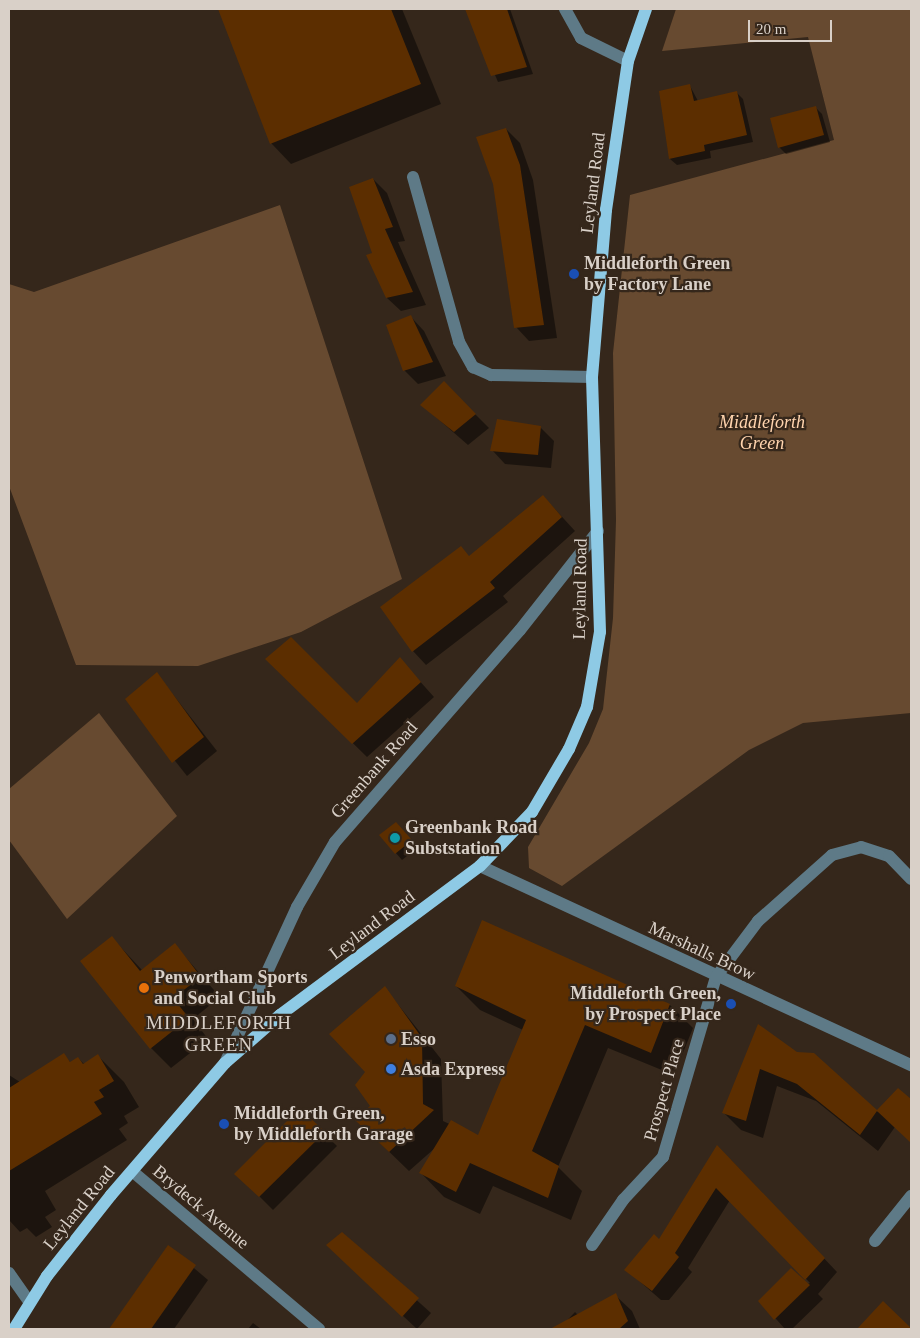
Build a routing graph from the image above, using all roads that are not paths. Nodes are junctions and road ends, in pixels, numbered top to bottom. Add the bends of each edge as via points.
1 (565, 9) edge
2 (646, 9) edge
3 (628, 61) junction
4 (413, 178) dead end
5 (592, 377) junction
6 (598, 532) junction
7 (480, 866) junction
8 (911, 879) edge
9 (716, 977) junction
10 (226, 1063) junction
11 (911, 1065) edge
12 (132, 1172) junction
13 (911, 1196) edge
14 (875, 1241) dead end
15 (592, 1246) dead end
16 (9, 1273) edge
17 (29, 1302) junction
18 (14, 1329) edge
19 (319, 1329) edge

1 - 3 street via 581,38
2 - 3 main road, Leyland Road
3 - 5 main road, Leyland Road via 606,210
4 - 5 street via 459,342 473,367 491,375
5 - 6 main road, Leyland Road via 592,453
6 - 7 main road, Leyland Road via 600,632 587,707 552,782 532,812
6 - 10 street, Greenbank Road via 520,630 335,842 297,907
7 - 9 street, Marshalls Brow
7 - 10 main road, Leyland Road via 280,1016
8 - 9 street via 889,856 861,847 832,856 758,921
9 - 11 street, Marshalls Brow
9 - 15 street, Prospect Place via 663,1157 623,1200
10 - 12 main road, Leyland Road
12 - 17 main road, Leyland Road
12 - 19 street, Brydeck Avenue
13 - 14 street
16 - 17 street
17 - 18 main road, Leyland Road

